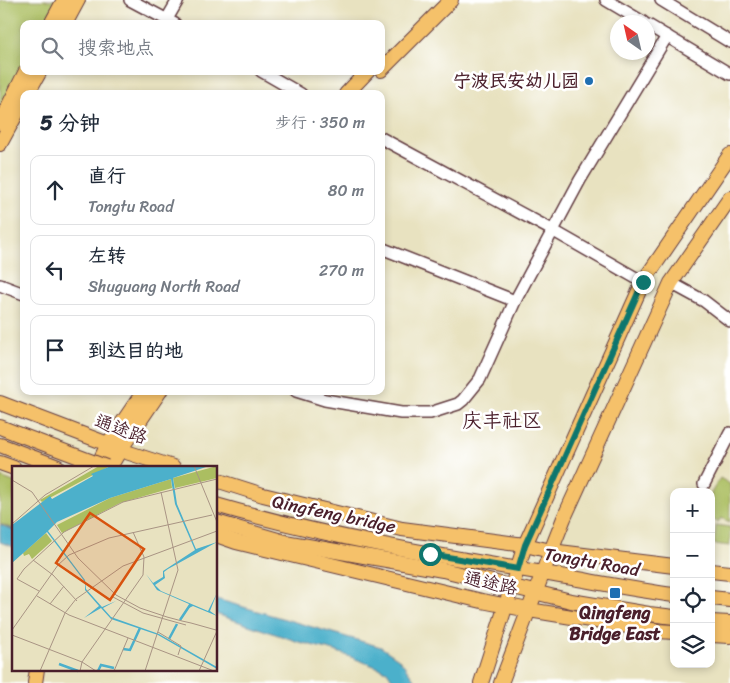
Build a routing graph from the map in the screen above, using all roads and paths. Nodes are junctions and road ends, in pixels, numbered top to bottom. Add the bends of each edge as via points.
1 (64, 0) edge
2 (78, 0) edge
3 (130, 0) edge
4 (178, 0) edge
5 (438, 0) edge
6 (451, 0) edge
7 (606, 0) edge
8 (660, 0) edge
9 (632, 15) edge
10 (53, 20) edge
11 (67, 20) edge
12 (169, 20) edge
13 (171, 20) edge
14 (655, 29) edge
15 (667, 36) junction
16 (730, 42) edge
17 (385, 54) edge
18 (385, 67) edge
19 (730, 74) edge
20 (24, 75) edge
21 (38, 75) edge
22 (268, 75) edge
23 (364, 75) edge
24 (377, 75) edge
25 (29, 90) edge
26 (295, 90) edge
27 (350, 90) edge
28 (362, 90) edge
29 (20, 109) edge
30 (0, 123) edge
31 (385, 140) edge
32 (0, 144) edge
33 (730, 155) edge
34 (730, 198) edge
35 (552, 230) junction
36 (385, 250) edge
37 (643, 282) junction
38 (671, 283) junction
39 (0, 284) edge
40 (20, 292) edge
41 (515, 301) junction
42 (730, 321) edge
43 (142, 395) edge
44 (157, 395) edge
45 (309, 395) edge
46 (0, 403) edge
47 (0, 427) edge
48 (730, 432) edge
49 (0, 445) edge
50 (114, 447) junction
51 (0, 463) edge
52 (55, 466) edge
53 (98, 466) edge
54 (103, 466) edge
55 (110, 466) edge
56 (170, 466) edge
57 (12, 467) edge
58 (218, 481) edge
59 (704, 484) dead end
60 (218, 506) edge
61 (218, 523) edge
62 (218, 536) edge
63 (525, 545) junction
64 (551, 551) junction
65 (444, 563) junction
66 (670, 566) edge
67 (518, 569) junction
68 (715, 571) edge
69 (543, 573) junction
70 (730, 573) edge
71 (512, 586) junction
72 (536, 592) junction
73 (670, 594) edge
74 (715, 598) edge
75 (730, 600) edge
76 (507, 605) junction
77 (529, 610) junction
78 (670, 617) edge
79 (715, 622) edge
80 (730, 624) edge
81 (670, 632) edge
82 (715, 635) edge
83 (730, 636) edge
84 (28, 670) edge
85 (36, 670) edge
86 (27, 683) edge
87 (35, 683) edge
88 (482, 683) edge
89 (501, 683) edge

1 - 10 main road
2 - 11 main road
3 - 12 street
4 - 13 street
5 - 17 main road
6 - 18 main road
7 - 9 street
8 - 16 street
14 - 15 street
15 - 19 street
15 - 35 street
20 - 30 main road
21 - 25 main road
22 - 26 street
23 - 27 main road
24 - 28 main road
29 - 32 main road
31 - 35 street
33 - 37 main road
34 - 38 main road
35 - 37 street
35 - 41 street
36 - 41 street
37 - 63 main road
38 - 42 street via 704,301
38 - 64 main road
39 - 40 street
41 - 45 street via 480,379 458,404 430,413 401,413
43 - 50 main road
44 - 50 main road
46 - 50 main road, 通途路
47 - 54 main road, bridge
48 - 59 street
49 - 52 main road
50 - 53 main road
50 - 55 main road
50 - 56 main road, 通途路
51 - 57 main road
58 - 63 main road via 402,529
60 - 65 main road, Qingfeng bridge
61 - 65 main road, Qingfeng bridge via 286,542
62 - 76 main road, 通途路
63 - 64 main road
63 - 67 main road
64 - 66 main road
64 - 69 main road
65 - 67 main road, Tongtu Road
65 - 71 main road
67 - 69 main road, Tongtu Road
67 - 71 main road
68 - 70 main road
69 - 72 main road
69 - 73 main road, Tongtu Road
71 - 72 main road
71 - 76 main road
72 - 77 main road
72 - 78 main road via 571,601
74 - 75 main road
76 - 77 main road, 通途路
76 - 88 main road
77 - 81 main road, 通途路
77 - 89 main road
79 - 80 main road
82 - 83 main road
84 - 86 main road
85 - 87 main road

